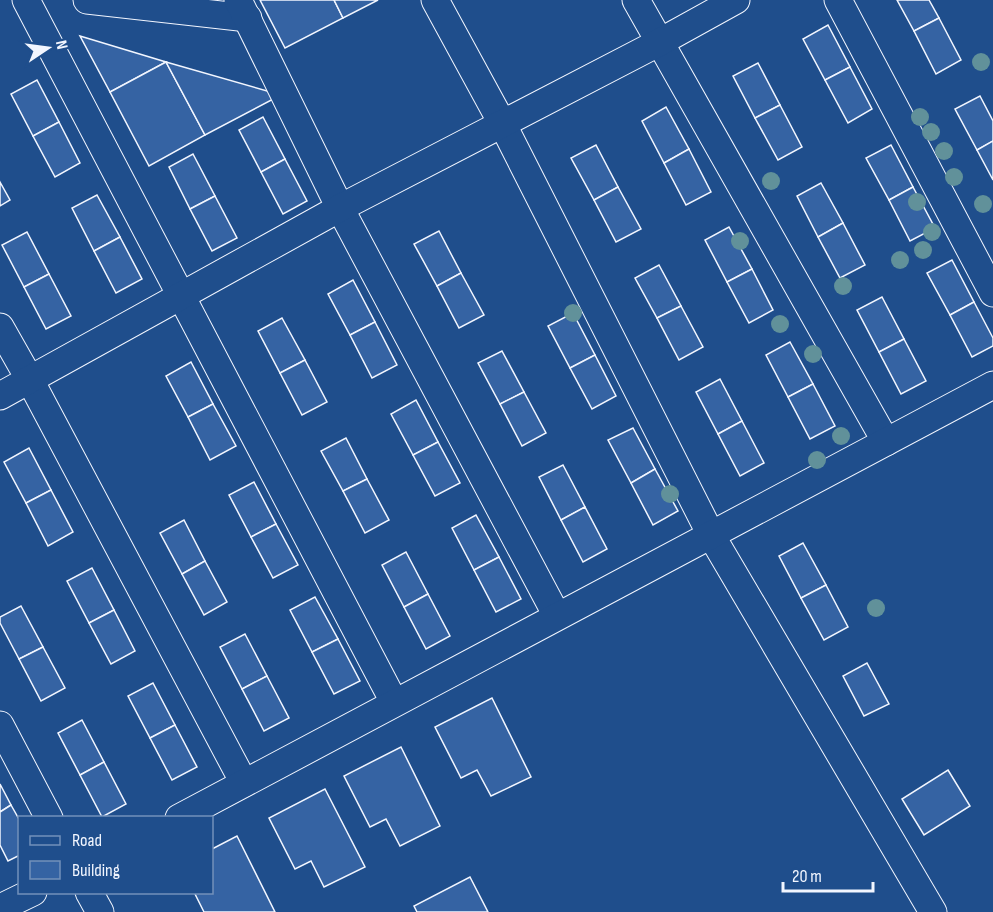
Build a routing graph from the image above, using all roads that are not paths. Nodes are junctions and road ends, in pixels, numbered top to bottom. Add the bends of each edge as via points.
1 (26, 0) edge
2 (87, 0) edge
3 (435, 0) edge
4 (636, 0) edge
5 (736, 0) edge
6 (838, 0) edge
7 (243, 9) edge
8 (660, 42) junction
9 (501, 123) junction
10 (340, 208) junction
11 (993, 293) edge
12 (182, 295) junction
13 (0, 327) edge
14 (30, 380) junction
15 (993, 385) edge
16 (0, 396) edge
17 (886, 442) junction
18 (711, 535) junction
19 (557, 616) junction
20 (394, 702) junction
21 (0, 725) edge
22 (244, 783) junction
23 (48, 816) edge
24 (183, 816) edge
25 (29, 894) edge
26 (90, 894) edge
27 (0, 908) edge
28 (100, 912) edge
29 (933, 912) edge

1 - 12 street
2 - 7 street
3 - 9 street
4 - 8 street
5 - 8 street
6 - 11 street
7 - 10 street
8 - 9 street
8 - 17 street
9 - 10 street
9 - 18 street
10 - 12 street
10 - 19 street
12 - 14 street
12 - 20 street
13 - 14 street
14 - 16 street
14 - 22 street
15 - 17 street
17 - 18 street
18 - 19 street
18 - 29 street
19 - 20 street
20 - 22 street
21 - 23 street
22 - 24 street
25 - 27 street
26 - 28 street

